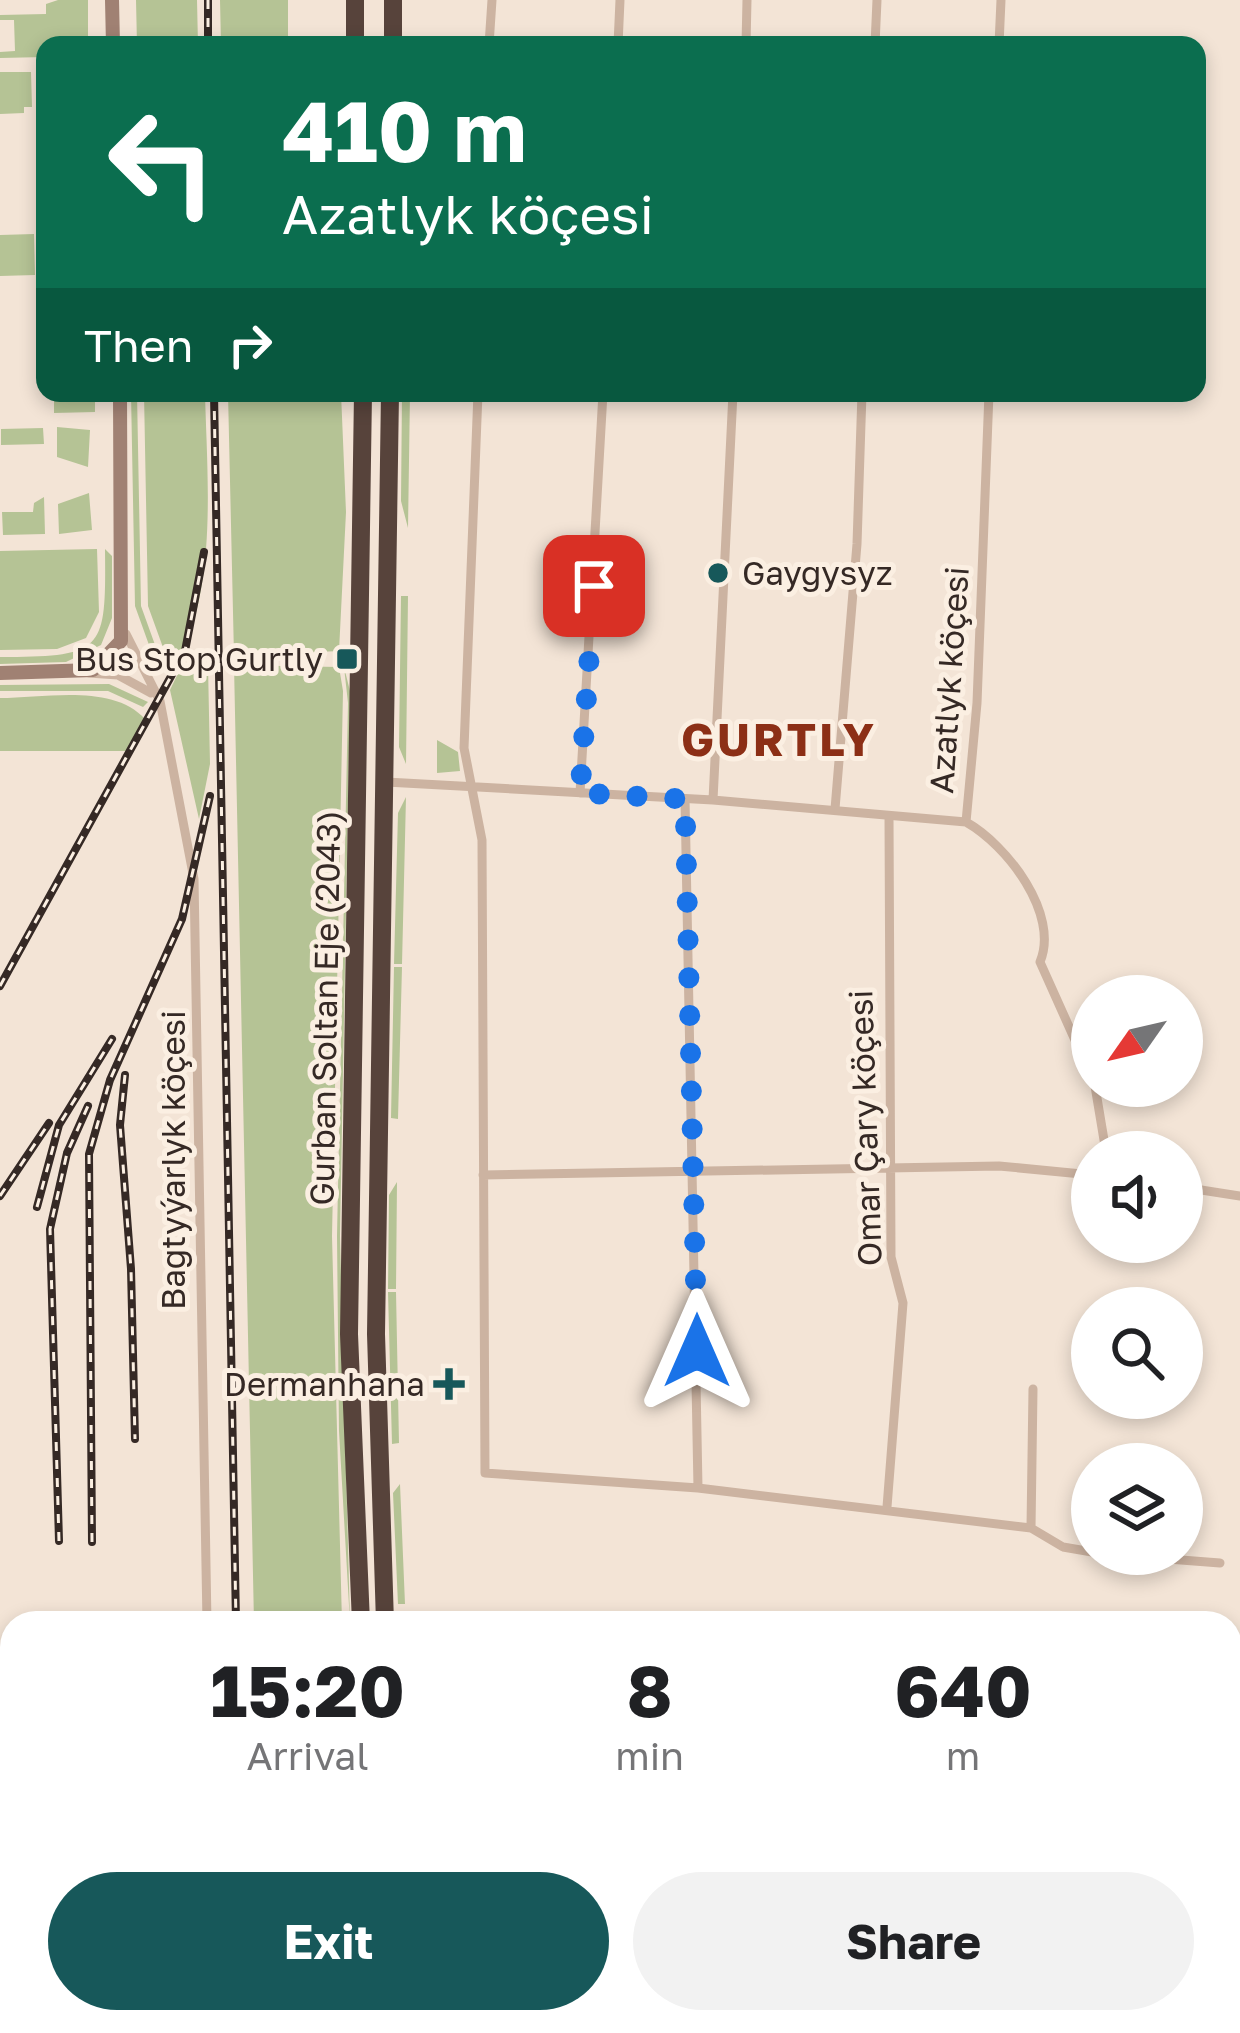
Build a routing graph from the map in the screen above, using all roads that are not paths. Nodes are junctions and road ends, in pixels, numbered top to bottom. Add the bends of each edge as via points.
1 (112, 0) edge
2 (355, 0) edge
3 (366, 0) edge
4 (393, 0) edge
5 (491, 0) edge
6 (620, 0) edge
7 (747, 0) edge
8 (877, 0) edge
9 (1001, 0) edge
10 (113, 36) edge
11 (355, 36) edge
12 (366, 36) edge
13 (393, 36) edge
14 (489, 36) edge
15 (618, 36) edge
16 (746, 36) edge
17 (875, 36) edge
18 (999, 36) edge
19 (120, 402) edge
20 (363, 402) edge
21 (390, 402) edge
22 (478, 402) edge
23 (602, 402) edge
24 (733, 402) edge
25 (862, 402) edge
26 (989, 402) edge
27 (124, 628) junction
28 (0, 673) edge
29 (81, 673) junction
30 (160, 701) junction
31 (386, 782) junction
32 (468, 784) junction
33 (580, 793) junction
34 (685, 799) junction
35 (713, 800) junction
36 (835, 809) junction
37 (889, 817) junction
38 (966, 822) junction
39 (1071, 1031) edge
40 (890, 1166) junction
41 (695, 1169) junction
42 (1071, 1173) edge
43 (483, 1175) junction
44 (1203, 1190) edge
45 (1240, 1196) edge
46 (1033, 1389) dead end
47 (698, 1488) junction
48 (887, 1508) junction
49 (1031, 1528) junction
50 (1071, 1548) edge
51 (1203, 1562) edge
52 (1220, 1563) dead end
53 (207, 1611) edge
54 (361, 1611) edge
55 (385, 1611) edge

1 - 10 street
2 - 11 highway
3 - 12 highway
4 - 13 highway
5 - 14 street
6 - 15 street
7 - 16 street
8 - 17 street
9 - 18 street
19 - 27 street
20 - 54 highway, Gurban Soltan Eje (2043) via 349,1334
21 - 31 highway, Gurban Soltan Eje (2043)
22 - 32 street
23 - 33 street
24 - 35 street
25 - 36 street
26 - 38 street, Azatlyk köçesi
27 - 29 street via 109,659
27 - 30 street, Bagtyýarlyk köçesi
28 - 29 street
29 - 30 street via 127,678
30 - 53 street, Bagtyýarlyk köçesi via 197,918
31 - 32 street, Azatlyk köçesi
31 - 55 highway, Gurban Soltan Eje (2043) via 376,1334
32 - 33 street, Azatlyk köçesi
32 - 43 street via 482,840
33 - 34 street, Azatlyk köçesi
34 - 35 street, Azatlyk köçesi
34 - 41 street
35 - 36 street, Azatlyk köçesi
36 - 37 street, Azatlyk köçesi
37 - 38 street, Azatlyk köçesi
37 - 40 street, Omar Çary köçesi
38 - 39 street via 994,841 1030,895 1047,945 1040,962
40 - 41 street
40 - 42 street
40 - 48 street, Omar Çary köçesi via 891,1257 903,1304
41 - 43 street
41 - 47 street
43 - 47 street via 485,1473
44 - 45 street
46 - 49 street
47 - 48 street
48 - 49 street
49 - 50 street
51 - 52 street

